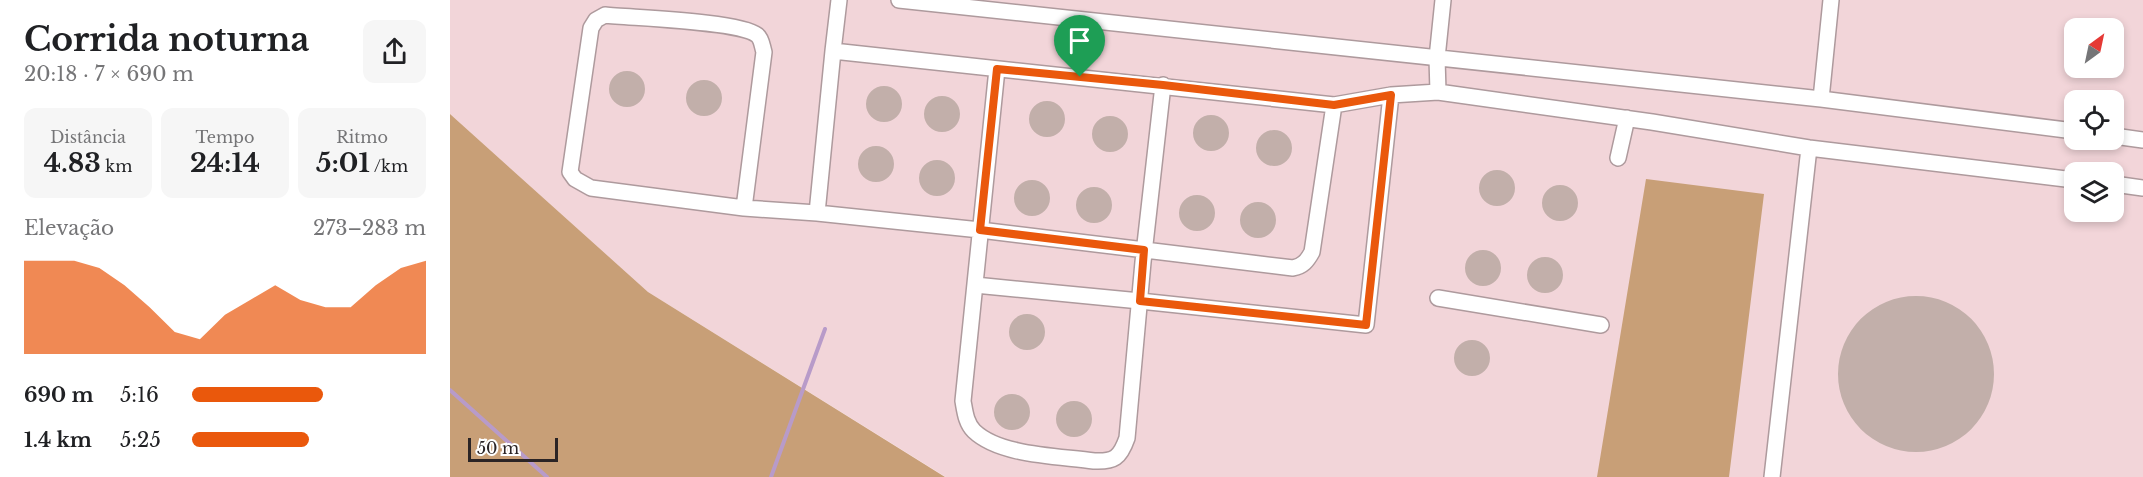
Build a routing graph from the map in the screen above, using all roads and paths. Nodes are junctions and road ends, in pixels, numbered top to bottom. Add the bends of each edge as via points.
1 (840, 0) edge
2 (899, 0) edge
3 (1443, 0) edge
4 (1831, 0) edge
5 (1044, 8) edge
6 (833, 51) junction
7 (1437, 58) junction
8 (997, 69) junction
9 (1163, 85) junction
10 (1438, 92) junction
11 (1391, 95) junction
12 (1821, 99) junction
13 (1334, 105) junction
14 (1627, 118) junction
15 (2064, 130) edge
16 (2124, 137) edge
17 (2143, 140) edge
18 (1809, 148) junction
19 (1618, 158) dead end
20 (2064, 179) edge
21 (2124, 185) edge
22 (2143, 188) edge
23 (744, 208) junction
24 (817, 213) junction
25 (980, 230) junction
26 (1144, 256) junction
27 (975, 285) junction
28 (1140, 294) junction
29 (1438, 298) dead end
30 (1600, 326) dead end
31 (1772, 477) edge

1 - 6 lane
2 - 5 lane
3 - 7 lane
4 - 12 lane
5 - 7 lane
6 - 8 lane
6 - 24 lane
7 - 10 lane
7 - 12 lane
8 - 9 lane
8 - 25 lane
9 - 13 lane
9 - 26 lane
10 - 11 lane
10 - 14 lane
11 - 13 lane
11 - 28 lane via 1366,325
12 - 15 lane
13 - 26 lane via 1312,252 1300,266
14 - 18 lane
14 - 19 lane
16 - 17 lane
18 - 20 lane
18 - 31 lane
21 - 22 lane
23 - 23 lane via 764,52 757,35 720,25 605,15 596,20 591,28 571,163 570,172 575,179 591,188
23 - 24 lane
24 - 25 lane
25 - 26 lane
25 - 27 lane
26 - 28 lane
27 - 28 lane
27 - 28 lane via 963,401 973,430 1006,450 1108,462 1117,457 1127,438
29 - 30 lane

